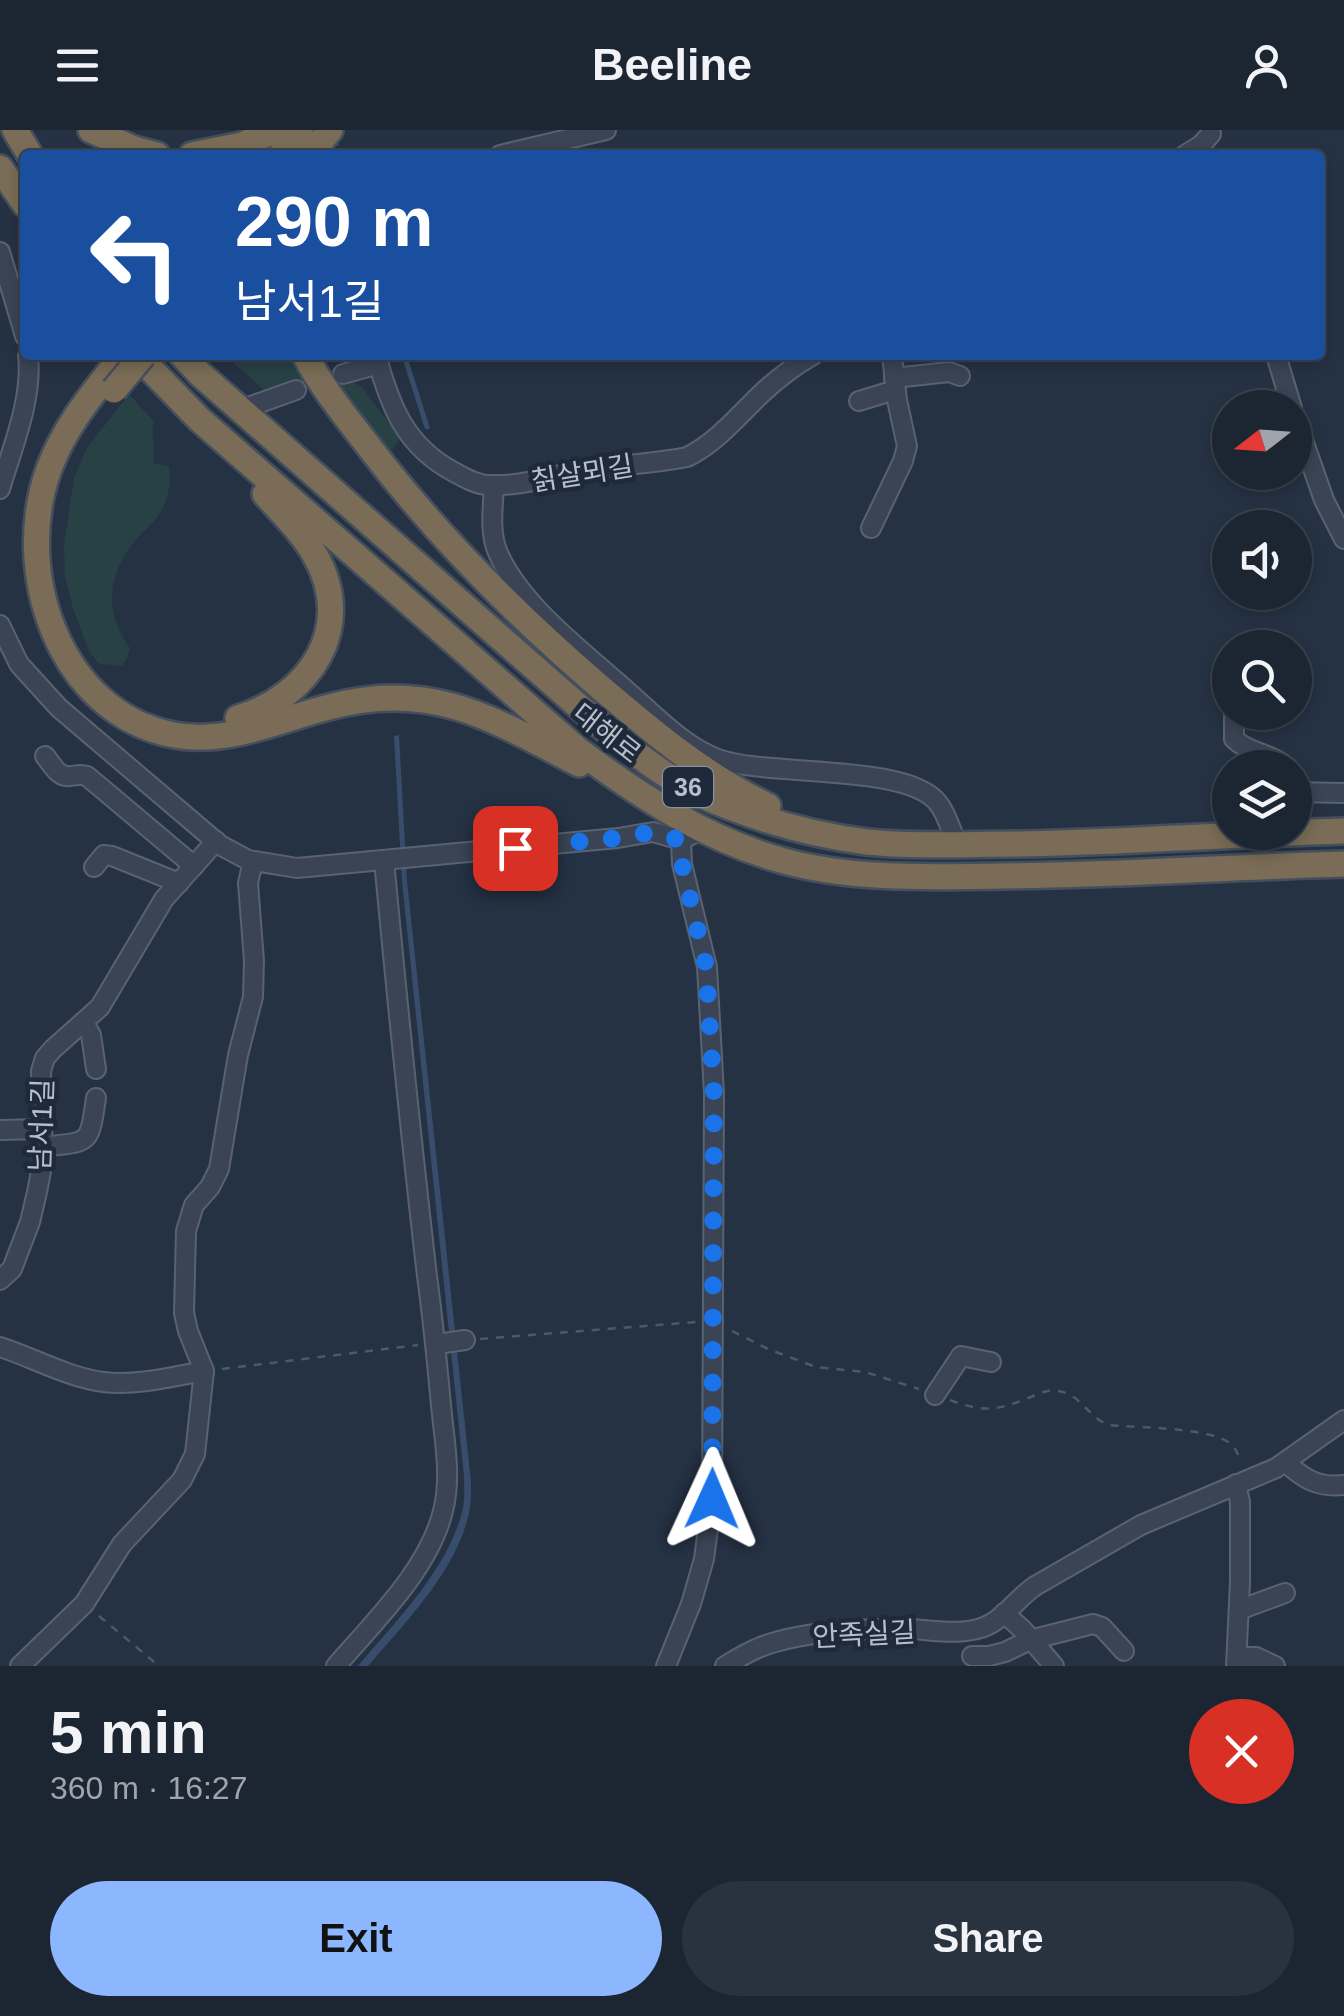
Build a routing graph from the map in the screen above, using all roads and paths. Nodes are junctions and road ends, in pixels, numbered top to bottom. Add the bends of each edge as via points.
1 (91, 130) edge
2 (276, 130) edge
3 (300, 130) edge
4 (606, 130) edge
5 (1210, 132) edge
6 (24, 144) edge
7 (142, 150) edge
8 (220, 150) edge
9 (284, 150) edge
10 (521, 150) edge
11 (1194, 150) edge
12 (0, 166) edge
13 (20, 196) edge
14 (0, 252) edge
15 (8, 314) edge
16 (28, 360) edge
17 (120, 360) edge
18 (135, 360) edge
19 (145, 360) edge
20 (187, 360) edge
21 (308, 360) edge
22 (376, 360) edge
23 (378, 360) edge
24 (805, 360) edge
25 (893, 360) edge
26 (1278, 360) edge
27 (343, 374) dead end
28 (960, 376) dead end
29 (895, 384) junction
30 (108, 385) junction
31 (296, 390) dead end
32 (1287, 390) edge
33 (859, 402) dead end
34 (240, 410) junction
35 (199, 419) junction
36 (1312, 466) edge
37 (494, 486) junction
38 (0, 490) edge
39 (871, 528) dead end
40 (1344, 540) edge
41 (0, 625) edge
42 (1234, 730) edge
43 (1255, 750) edge
44 (45, 756) dead end
45 (1312, 792) edge
46 (1344, 793) edge
47 (646, 798) junction
48 (1344, 830) edge
49 (1312, 831) edge
50 (692, 835) junction
51 (837, 836) junction
52 (1212, 836) edge
53 (216, 841) junction
54 (957, 844) junction
55 (388, 860) junction
56 (253, 861) junction
57 (1344, 864) edge
58 (194, 866) junction
59 (94, 867) dead end
60 (179, 882) junction
61 (84, 1023) junction
62 (96, 1070) dead end
63 (96, 1098) dead end
64 (0, 1130) edge
65 (42, 1138) junction
66 (0, 1244) edge
67 (20, 1250) junction
68 (0, 1280) edge
69 (714, 1322) junction
70 (465, 1340) joint
71 (440, 1343) junction
72 (0, 1347) edge
73 (990, 1362) dead end
74 (204, 1371) junction
75 (935, 1394) junction
76 (1344, 1420) edge
77 (1285, 1462) junction
78 (1236, 1484) junction
79 (1344, 1485) edge
80 (1285, 1593) dead end
81 (84, 1604) junction
82 (1239, 1610) junction
83 (1004, 1614) junction
84 (967, 1631) junction
85 (1030, 1640) junction
86 (1124, 1652) dead end
87 (969, 1661) edge
88 (1236, 1661) edge
89 (730, 1665) edge
90 (20, 1666) edge
91 (159, 1666) edge
92 (336, 1666) edge
93 (666, 1666) edge
94 (1054, 1666) edge
95 (1275, 1666) edge

1 - 7 highway
2 - 8 highway
3 - 9 highway
4 - 10 street
5 - 11 street
6 - 12 street
12 - 13 highway
14 - 15 street
16 - 38 street via 28,386
17 - 30 highway
18 - 30 highway, bridge
19 - 35 highway, 대해로 / 36
20 - 34 highway, 대해로 / 36
21 - 51 highway via 427,518 514,610 690,761 742,794
22 - 27 street, 칡살뫼길
23 - 37 street, 칡살뫼길 via 409,436 470,480
24 - 37 street, 칡살뫼길 via 687,457
25 - 29 street
26 - 32 street
28 - 29 street via 948,372
29 - 33 street
29 - 39 street via 907,446
30 - 35 highway via 55,495 49,535 53,588 70,638 108,687 138,707 190,723 242,718 287,694 321,652 331,605 304,538
30 - 47 highway via 70,425 50,465 36,548 54,630 72,666 108,706 154,731 205,738 368,700 450,704 494,719
31 - 34 street
34 - 51 highway, 대해로 / 36 via 638,756 725,806
35 - 47 highway, 대해로 / 36 via 578,750
36 - 40 street
37 - 54 street via 494,539 518,584 673,731 733,764 912,787 938,803
41 - 53 street via 19,664 58,708
42 - 43 street via 1240,745
44 - 58 street via 60,774 88,776
45 - 46 street
47 - 50 highway, 대해로 / 36
48 - 49 highway, 대해로 / 36
50 - 55 street via 653,832
50 - 57 highway, 대해로 / 36 via 846,872 938,877
50 - 69 street via 682,864 706,966 714,1094
51 - 54 highway, 대해로 / 36
52 - 54 highway, 대해로 / 36
53 - 56 street
53 - 58 street, 남서1길
55 - 56 street via 298,868
55 - 71 street via 417,1188
56 - 74 street via 253,997 219,1169 194,1205 186,1232 184,1313
58 - 60 street, 남서1길
59 - 60 street via 104,855 112,856
60 - 61 street, 남서1길
61 - 62 street
61 - 65 street, 남서1길 via 40,1072
63 - 65 street via 86,1139
64 - 65 street
65 - 67 street, 남서1길 via 37,1192
66 - 67 street
67 - 68 street, 남서1길
69 - 70 path
69 - 75 path via 799,1362 882,1376
69 - 93 street via 712,1499 704,1559
70 - 71 street
71 - 74 path
71 - 92 street via 443,1512 400,1591
72 - 74 street via 106,1382
73 - 75 street via 961,1356
74 - 81 street via 195,1454 182,1480 122,1544
75 - 78 path via 992,1410 1060,1391 1109,1425 1224,1440 1238,1454
76 - 77 street, 안족실길
77 - 78 street, 안족실길
77 - 79 street via 1309,1482
78 - 82 street
78 - 83 street, 안족실길 via 1141,1525 1035,1586
80 - 82 street
81 - 90 street
81 - 91 path
82 - 88 street
83 - 84 street, 안족실길
83 - 85 street
84 - 87 street
84 - 89 street, 안족실길 via 880,1629 794,1638
85 - 86 street via 1093,1624
85 - 87 street
85 - 94 street
88 - 95 street via 1256,1657

